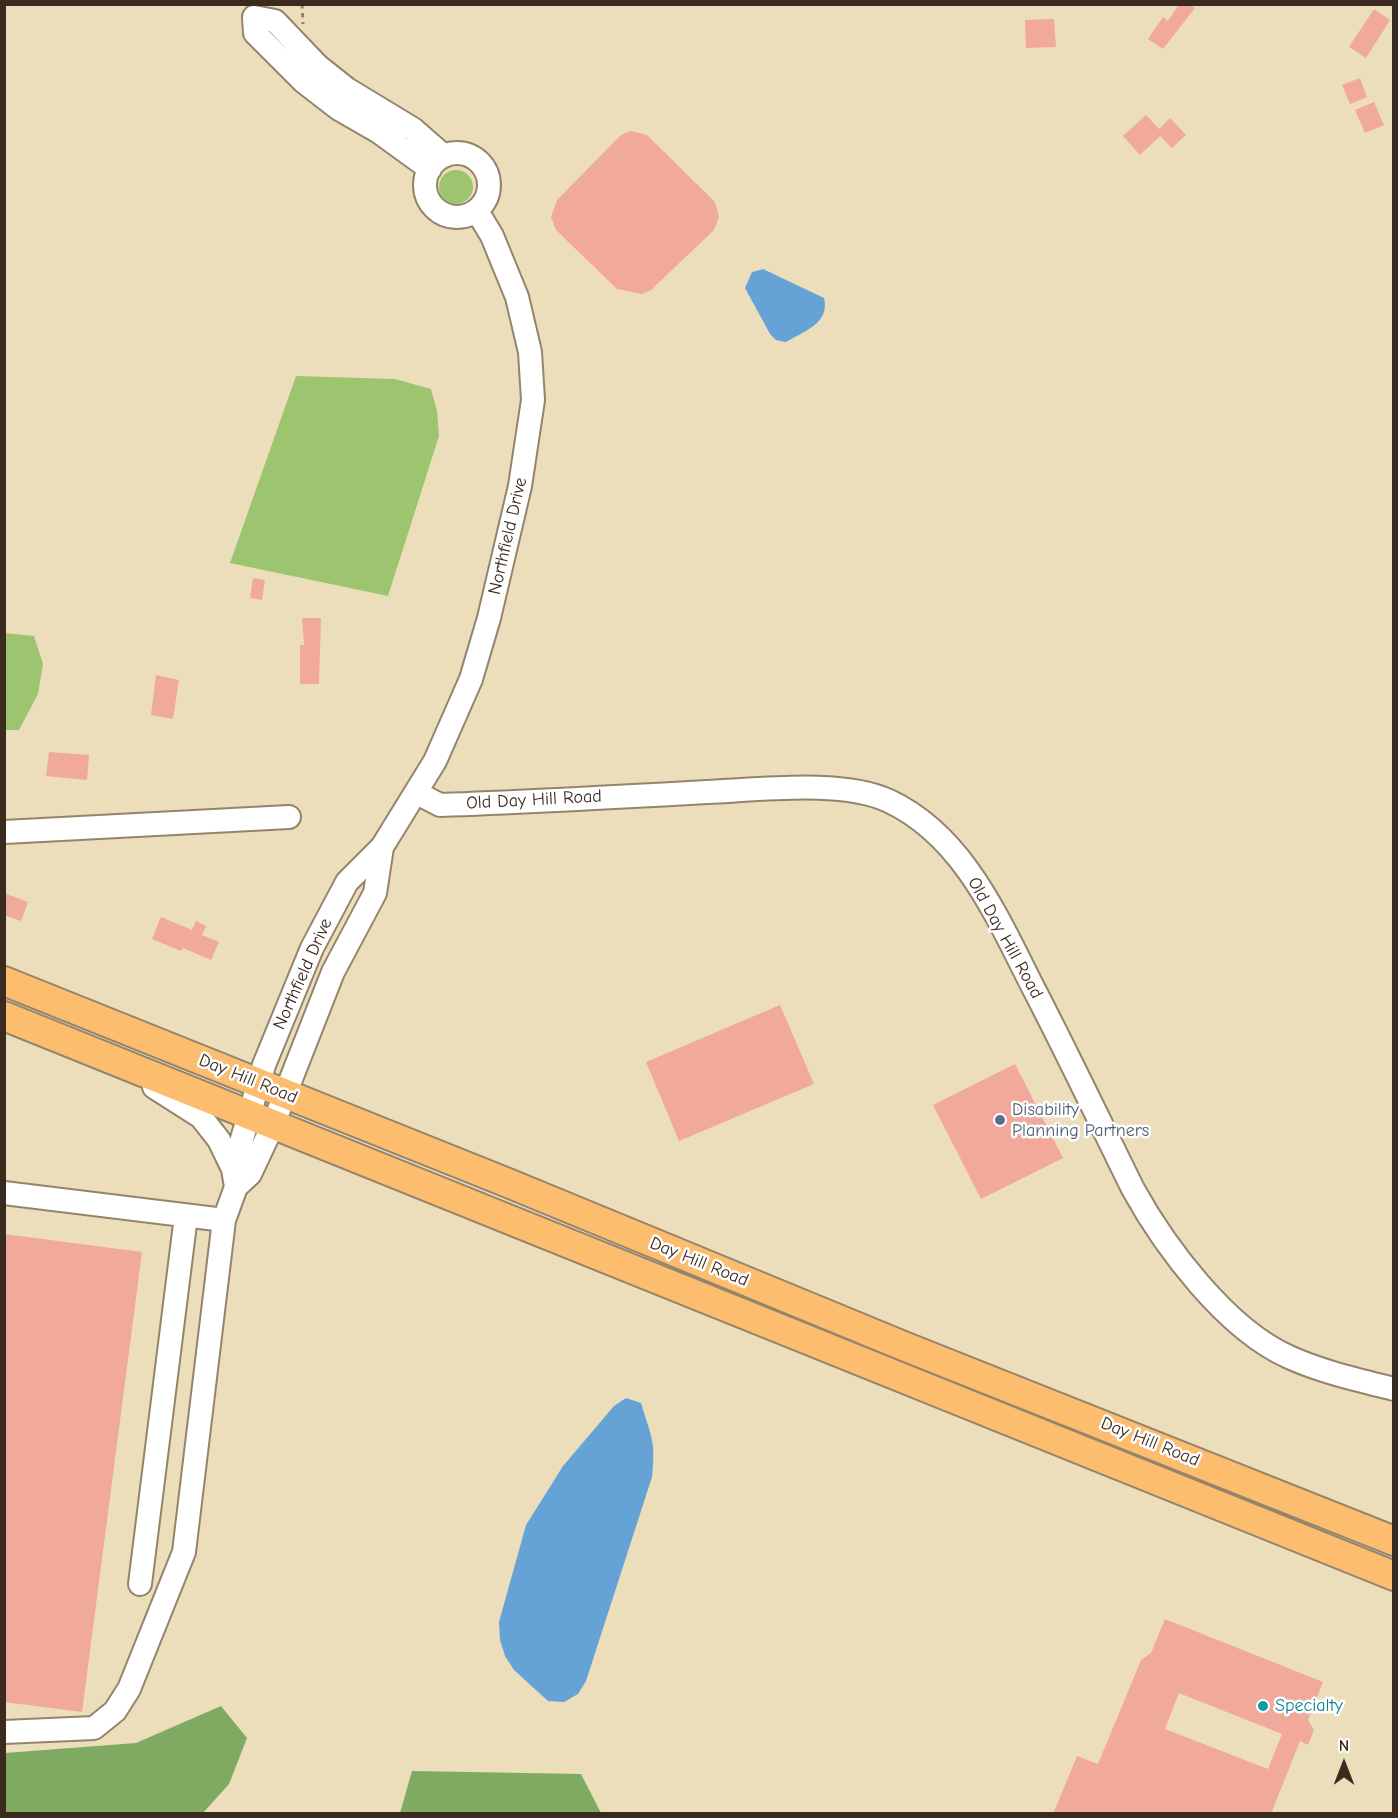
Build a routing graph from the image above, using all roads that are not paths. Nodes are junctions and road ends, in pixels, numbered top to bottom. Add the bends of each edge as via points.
1 (437, 163) junction
2 (477, 211) junction
3 (417, 794) junction
4 (289, 817) dead end
5 (4, 832) edge
6 (382, 847) junction
7 (4, 981) edge
8 (4, 1016) edge
9 (117, 1060) junction
10 (258, 1083) junction
11 (285, 1094) junction
12 (261, 1120) junction
13 (234, 1178) junction
14 (4, 1193) edge
15 (186, 1216) junction
16 (224, 1221) junction
17 (790, 1299) junction
18 (779, 1328) junction
19 (1394, 1389) edge
20 (1059, 1406) junction
21 (1044, 1436) junction
22 (147, 1530) junction
23 (185, 1532) junction
24 (1394, 1541) edge
25 (1394, 1576) edge
26 (140, 1584) dead end
27 (4, 1732) edge

1 - 1 street via 412,129 347,89 318,66 275,21 254,17 255,33 304,82 339,109
1 - 2 street via 426,190 436,209 456,218
1 - 2 street via 455,153 467,154 485,169 489,191
2 - 3 street, Northfield Drive via 508,271 526,328 533,400 531,425 479,655 451,729
3 - 6 street, Northfield Drive
3 - 19 street, Old Day Hill Road via 440,805 797,788 862,793 888,800 910,813 931,827 951,849 994,912 1133,1189 1155,1229 1180,1262 1221,1306 1287,1356
4 - 5 street
6 - 10 street, Northfield Drive via 347,882 312,948
6 - 11 street, Northfield Drive via 375,893 333,972
7 - 10 main road, Day Hill Road
8 - 9 main road, Day Hill Road
9 - 12 main road, Day Hill Road
9 - 13 street via 201,1117 219,1140
10 - 11 main road, Day Hill Road
10 - 12 street, Northfield Drive
11 - 12 street, Northfield Drive
11 - 17 main road, Day Hill Road
12 - 13 street
12 - 18 main road, Day Hill Road
13 - 16 street
14 - 15 street
15 - 16 street
15 - 22 street
16 - 23 street
17 - 18 main road
17 - 20 main road, Day Hill Road
18 - 21 main road, Day Hill Road
20 - 21 main road
20 - 24 main road, Day Hill Road
21 - 25 main road, Day Hill Road
22 - 23 street
22 - 26 street
23 - 27 street via 184,1552 129,1689 115,1711 94,1728

